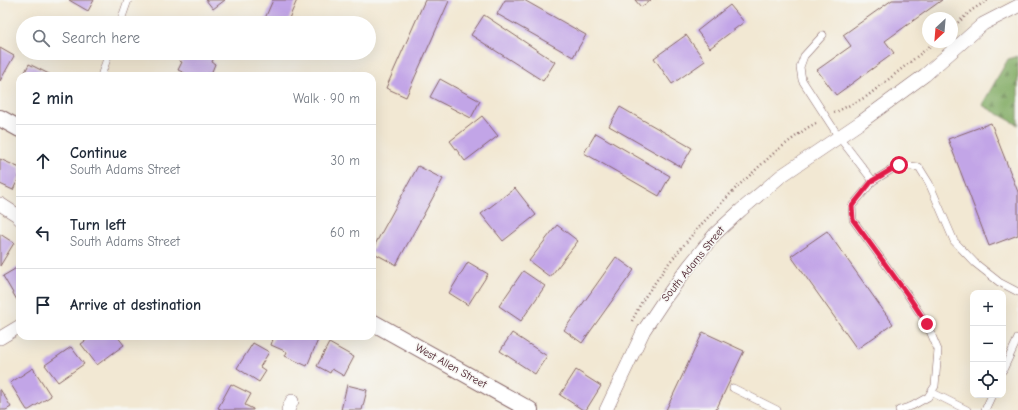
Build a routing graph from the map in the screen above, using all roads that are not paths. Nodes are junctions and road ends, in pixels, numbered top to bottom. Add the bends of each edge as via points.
1 (128, 0) edge
2 (1018, 6) edge
3 (122, 16) edge
4 (823, 35) dead end
5 (107, 60) edge
6 (102, 72) edge
7 (0, 118) edge
8 (16, 127) edge
9 (839, 137) junction
10 (872, 181) junction
11 (0, 204) edge
12 (16, 214) edge
13 (1018, 292) edge
14 (376, 324) edge
15 (16, 328) edge
16 (0, 338) edge
17 (1018, 338) edge
18 (1006, 364) edge
19 (733, 388) dead end
20 (931, 392) junction
21 (991, 398) edge
22 (530, 410) edge
23 (606, 410) edge
24 (777, 410) edge
25 (899, 410) edge
26 (967, 410) edge
27 (985, 410) edge

1 - 3 lane
2 - 9 street, South Adams Street via 982,24 925,75
4 - 9 lane via 804,56 800,68 802,80
5 - 6 lane
7 - 8 street
9 - 10 lane
9 - 23 street, South Adams Street via 781,176 715,234 644,330
10 - 13 lane via 899,165 919,167 929,183 954,241 974,263 999,282
10 - 20 lane via 852,206 853,220 927,324 938,350 935,386
11 - 12 street
14 - 22 street, West Allen Street
15 - 16 street
17 - 18 lane
19 - 24 lane
20 - 25 lane via 928,397
20 - 26 lane
21 - 27 lane

